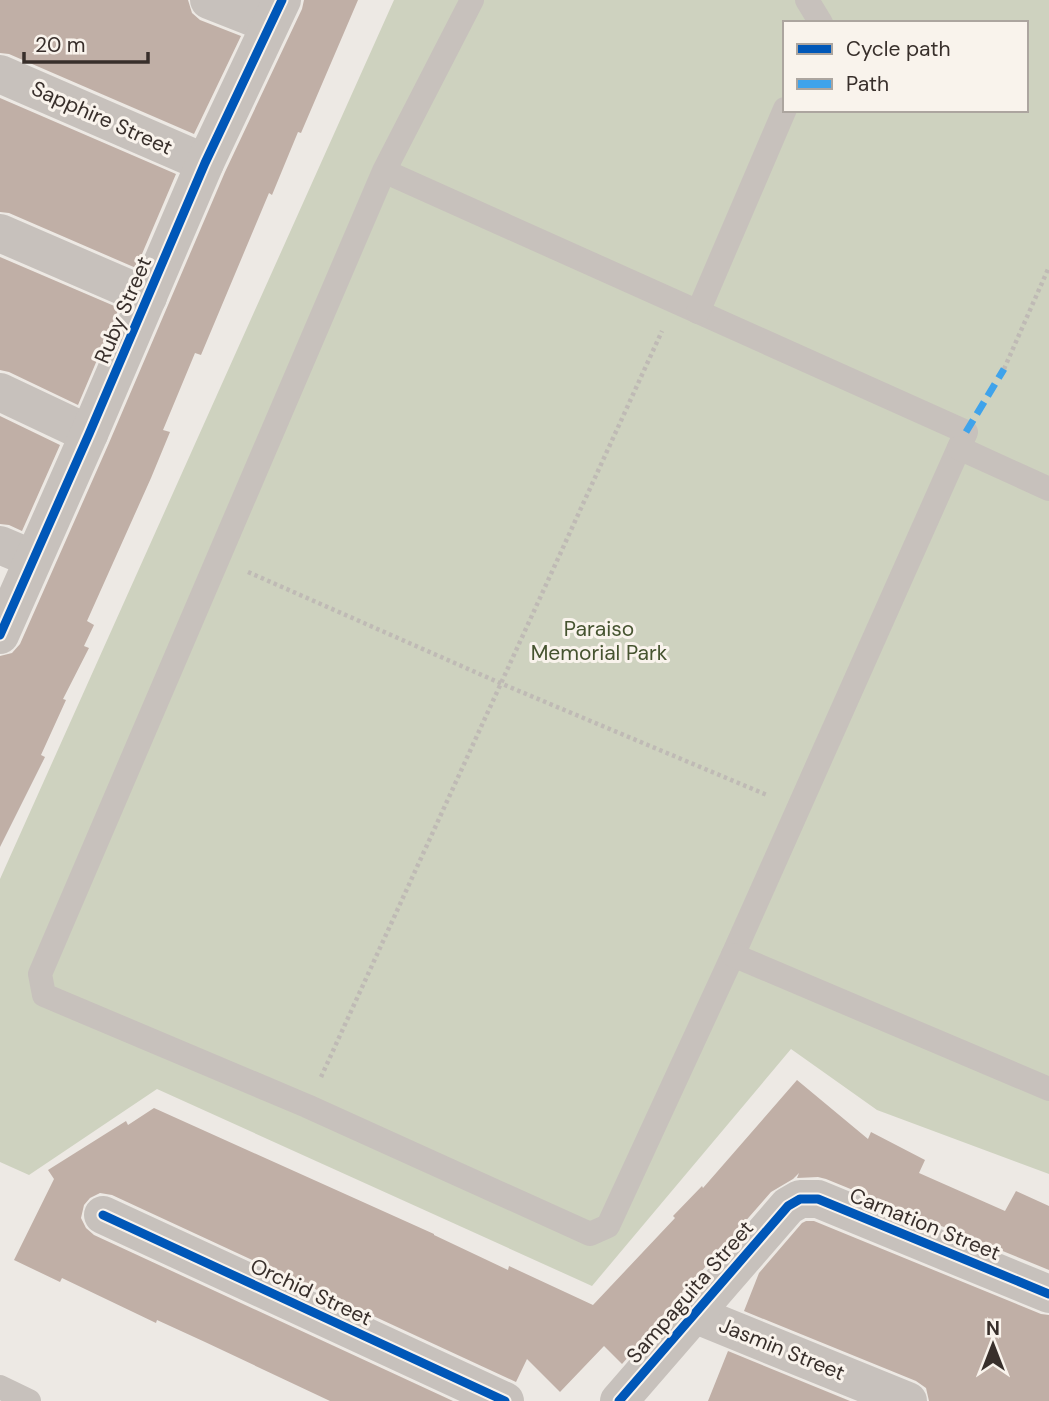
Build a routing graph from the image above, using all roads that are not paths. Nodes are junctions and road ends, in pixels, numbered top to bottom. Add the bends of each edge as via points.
1 (209, 0) edge
2 (472, 0) edge
3 (807, 0) edge
4 (276, 12) edge
5 (820, 21) edge
6 (0, 74) edge
7 (784, 112) edge
8 (205, 163) junction
9 (384, 171) junction
10 (0, 233) edge
11 (148, 297) junction
12 (698, 312) junction
13 (0, 392) edge
14 (89, 434) junction
15 (959, 448) junction
16 (1049, 489) edge
17 (16, 552) edge
18 (0, 635) edge
19 (733, 955) junction
20 (1049, 1089) edge
21 (788, 1206) joint
22 (103, 1215) dead end
23 (1049, 1293) edge
24 (694, 1314) junction
25 (0, 1387) edge
26 (29, 1401) edge
27 (505, 1401) edge
28 (619, 1401) edge
29 (908, 1401) edge

1 - 4 street
2 - 9 lane
3 - 5 lane
4 - 8 street, Ruby Street
6 - 8 street, Sapphire Street
7 - 12 lane
8 - 11 street, Ruby Street
9 - 12 lane
9 - 19 lane via 40,974 44,995 307,1106 590,1234 608,1226
10 - 11 street
11 - 14 street, Ruby Street
12 - 15 lane via 966,432
13 - 14 street
14 - 17 street, Ruby Street
15 - 16 lane
15 - 19 lane
17 - 18 street, Ruby Street
19 - 20 lane
21 - 23 street, Carnation Street via 800,1199 818,1199
21 - 24 street, Sampaguita Street
22 - 27 street, Orchid Street
24 - 28 street, Sampaguita Street
24 - 29 street, Jasmin Street
25 - 26 lane

